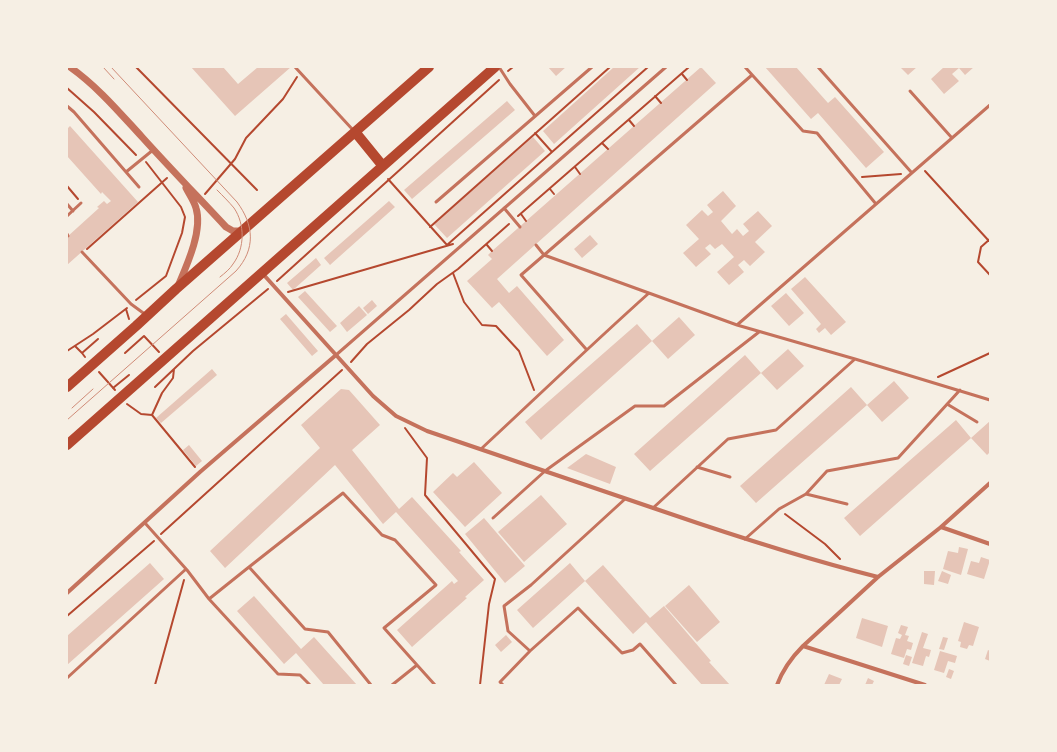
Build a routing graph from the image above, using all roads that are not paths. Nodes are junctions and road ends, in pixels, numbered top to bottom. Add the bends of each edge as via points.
1 (70, 67) edge
2 (295, 67) edge
3 (429, 67) edge
4 (495, 67) edge
5 (499, 67) edge
6 (592, 67) edge
7 (666, 67) edge
8 (745, 67) edge
9 (818, 67) edge
10 (752, 75) junction
11 (910, 91) dead end
12 (990, 105) edge
13 (67, 106) edge
14 (535, 116) junction
15 (356, 132) junction
16 (952, 138) junction
17 (154, 149) junction
18 (382, 166) junction
19 (126, 172) junction
20 (912, 173) junction
21 (182, 181) junction
22 (139, 187) dead end
23 (436, 202) dead end
24 (81, 203) road end
25 (67, 204) edge
26 (876, 204) junction
27 (504, 208) junction
28 (73, 211) junction
29 (67, 216) edge
30 (520, 227) dead end
31 (242, 231) junction
32 (536, 244) dead end
33 (83, 252) road end
34 (544, 255) junction
35 (262, 273) junction
36 (176, 289) junction
37 (649, 293) junction
38 (148, 316) junction
39 (737, 325) junction
40 (759, 332) junction
41 (586, 349) junction
42 (336, 355) junction
43 (855, 359) junction
44 (67, 387) edge
45 (960, 390) junction
46 (990, 400) edge
47 (947, 404) junction
48 (977, 422) dead end
49 (67, 445) edge
50 (481, 449) junction
51 (697, 467) junction
52 (545, 471) junction
53 (730, 477) dead end
54 (990, 483) edge
55 (806, 494) junction
56 (625, 499) junction
57 (847, 504) dead end
58 (653, 508) junction
59 (493, 518) dead end
60 (145, 523) junction
61 (941, 527) junction
62 (745, 539) junction
63 (990, 544) edge
64 (249, 567) junction
65 (186, 570) junction
66 (878, 577) junction
67 (67, 593) edge
68 (209, 599) junction
69 (803, 646) junction
70 (530, 651) junction
71 (417, 665) junction
72 (67, 678) edge
73 (500, 682) junction
74 (310, 685) edge
75 (372, 685) edge
76 (392, 685) edge
77 (435, 685) edge
78 (496, 685) edge
79 (503, 685) edge
80 (676, 685) edge
81 (777, 685) edge
82 (925, 685) edge

1 - 17 street via 106,97
2 - 15 lane
3 - 15 highway
4 - 18 highway
5 - 14 lane
6 - 14 lane
7 - 27 lane
8 - 10 lane
9 - 20 lane
10 - 26 lane via 803,131 817,133
10 - 34 lane
11 - 16 lane
12 - 16 lane
13 - 19 lane
14 - 23 lane
15 - 18 highway
15 - 31 highway
16 - 20 lane
17 - 19 lane
17 - 21 street
18 - 35 highway
19 - 22 lane
20 - 26 lane
21 - 31 street via 226,227 233,231
21 - 36 street via 196,208 197,227 190,254
24 - 28 lane
25 - 28 lane
26 - 39 lane
27 - 30 lane
27 - 42 lane
28 - 29 lane
31 - 36 highway
32 - 34 lane
33 - 38 lane via 131,304
34 - 37 lane
34 - 41 lane via 520,275
35 - 42 street
35 - 49 highway
36 - 38 highway
37 - 39 lane
37 - 41 lane
38 - 44 highway
39 - 40 lane
40 - 43 lane
40 - 52 lane via 664,406 635,406
41 - 50 lane
42 - 50 street via 373,396 396,416 427,431
42 - 60 street
43 - 45 lane
43 - 51 lane via 776,430 728,439
45 - 46 lane
45 - 47 lane
47 - 48 lane
47 - 55 lane via 898,458 827,471
50 - 52 street
51 - 53 lane
51 - 58 lane
52 - 56 street
52 - 59 lane
54 - 61 street
55 - 57 lane
55 - 62 lane via 779,509
56 - 58 street
56 - 70 lane via 531,586 504,606 508,631
58 - 62 street
60 - 65 lane
60 - 67 street
61 - 63 street
61 - 66 street
62 - 66 street
64 - 68 lane
64 - 71 lane via 343,493 382,535 395,540 436,585 384,628
64 - 75 lane via 305,629 328,632
65 - 68 lane
65 - 72 lane
66 - 69 street
68 - 74 lane via 278,674 300,675
69 - 81 street via 791,658
69 - 82 street
70 - 73 lane
70 - 80 lane via 578,608 622,653 633,650 640,644
71 - 76 lane
71 - 77 lane
73 - 78 lane
73 - 79 lane

